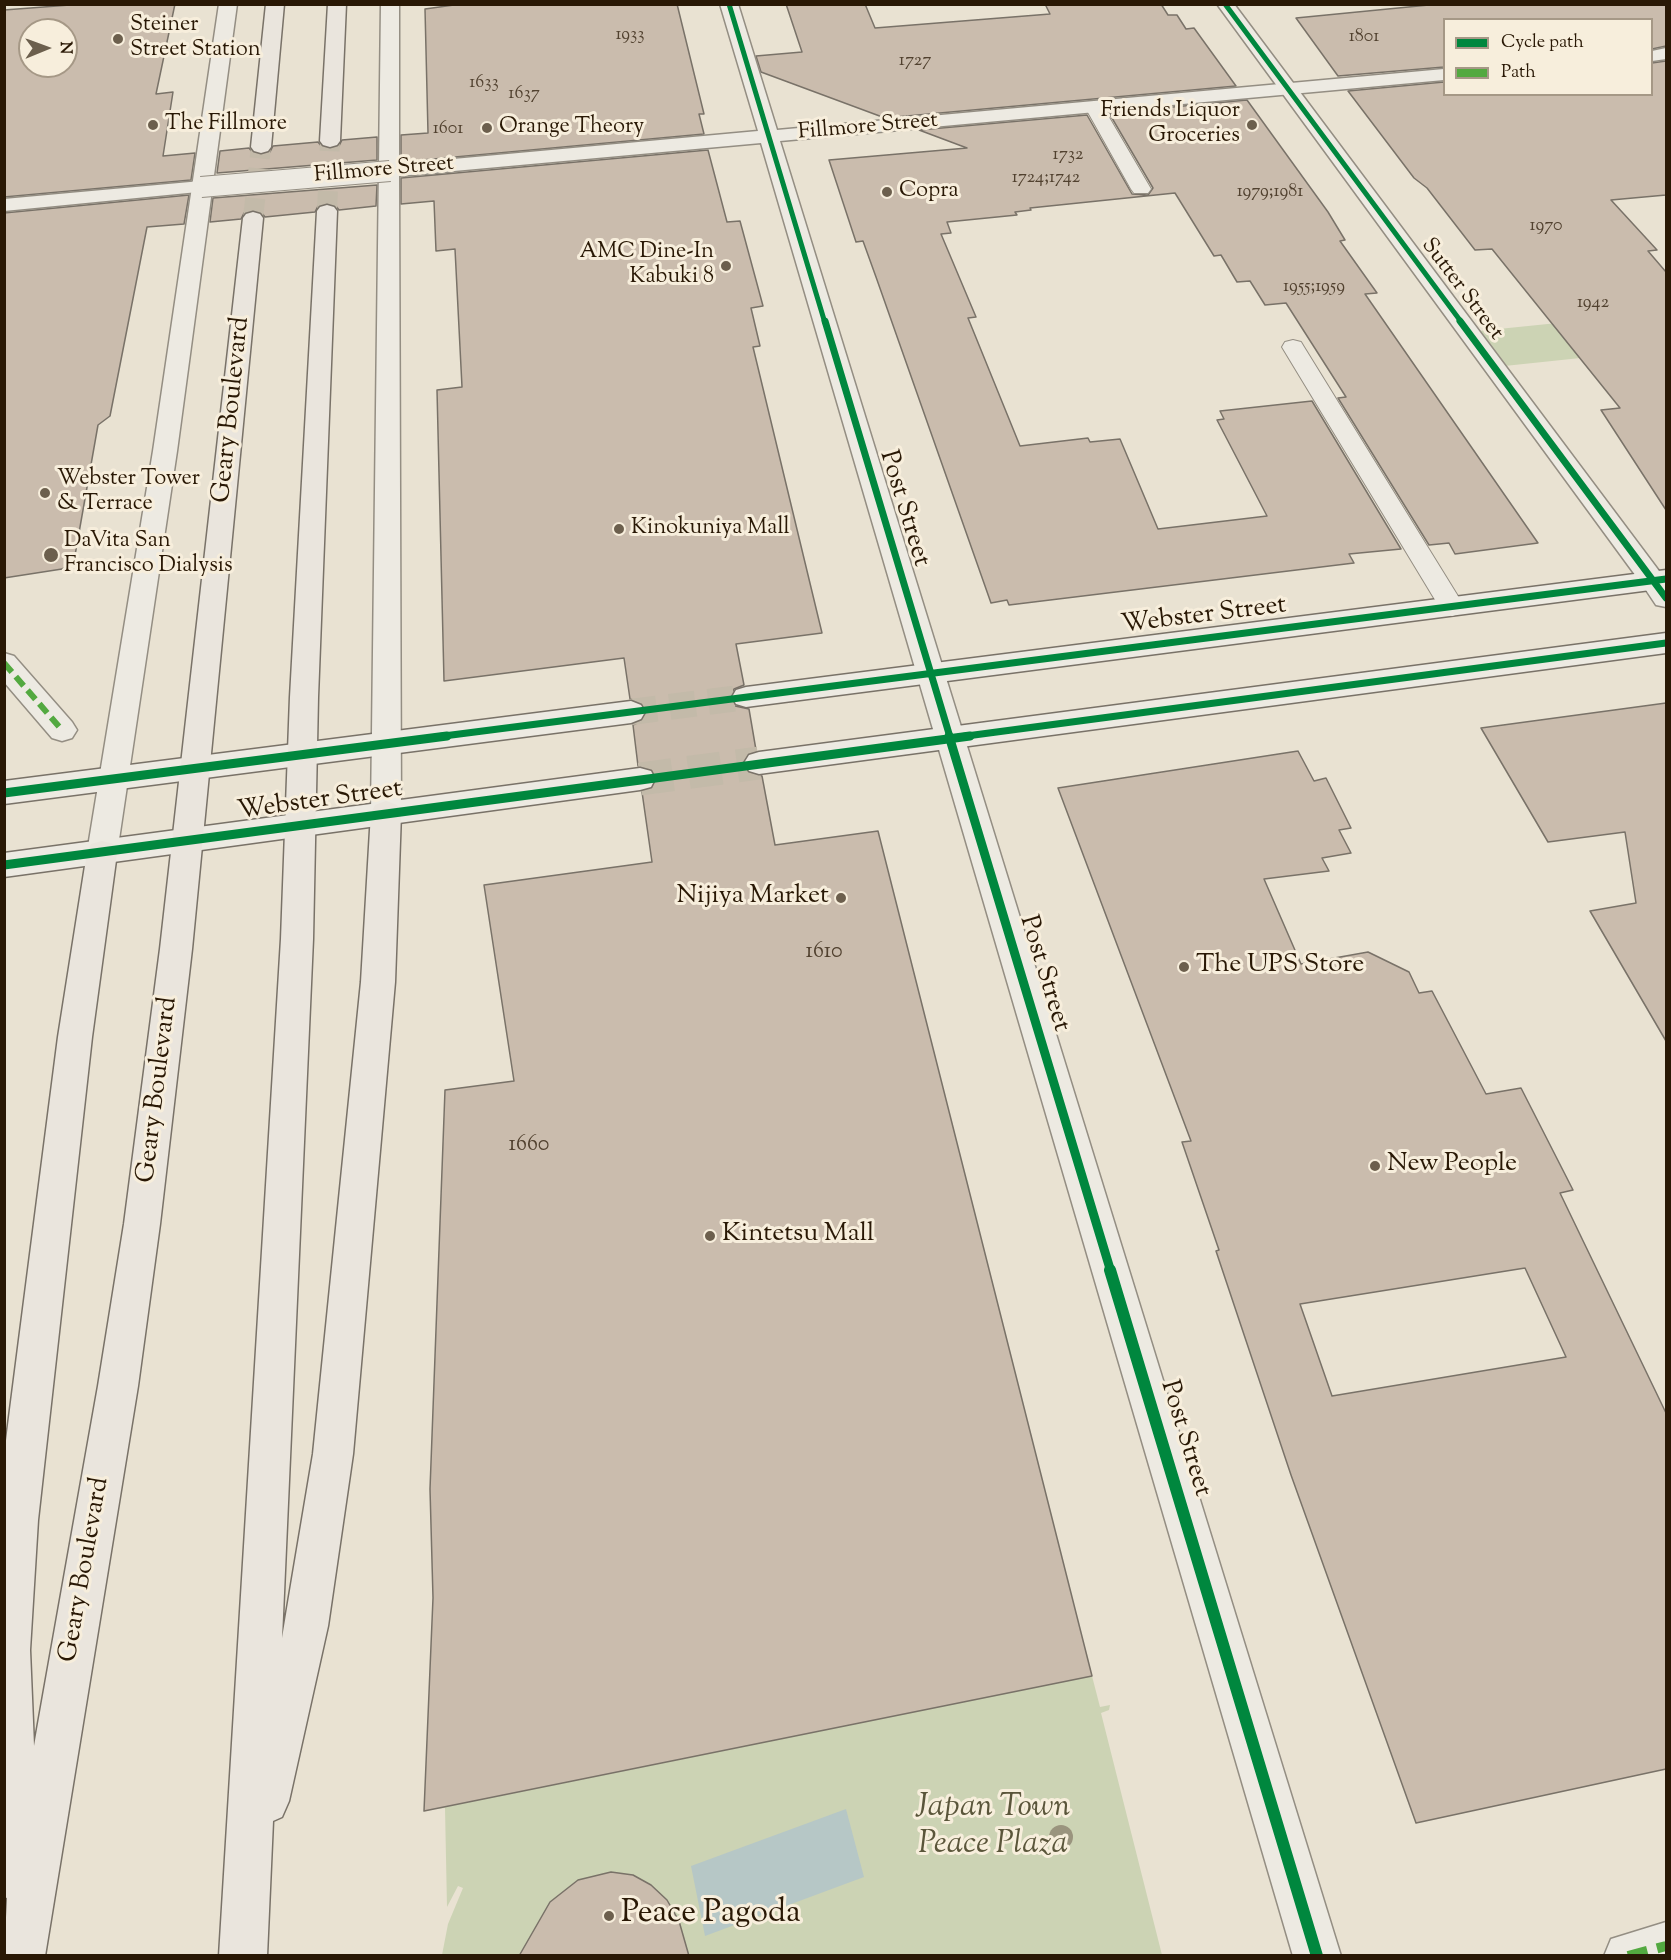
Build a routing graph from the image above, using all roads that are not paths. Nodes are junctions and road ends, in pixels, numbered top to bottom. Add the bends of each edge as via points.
1 (228, 4) edge
2 (275, 4) edge
3 (337, 4) edge
4 (390, 4) edge
5 (729, 4) edge
6 (1225, 4) edge
7 (1443, 74) edge
8 (1288, 90) junction
9 (1094, 107) junction
10 (769, 137) junction
11 (330, 141) tunnel mouth
12 (261, 147) tunnel mouth
13 (390, 171) junction
14 (201, 187) junction
15 (1141, 189) dead end
16 (4, 205) edge
17 (327, 212) tunnel mouth
18 (253, 218) tunnel mouth
19 (1293, 347) dead end
20 (1662, 586) edge
21 (1452, 606) junction
22 (1666, 643) edge
23 (4, 663) edge
24 (931, 674) junction
25 (746, 697) tunnel mouth
26 (631, 712) tunnel mouth
27 (62, 730) dead end
28 (950, 738) junction
29 (387, 744) junction
30 (303, 754) junction
31 (759, 763) tunnel mouth
32 (195, 768) junction
33 (113, 779) junction
34 (640, 779) tunnel mouth
35 (4, 793) edge
36 (386, 813) junction
37 (301, 826) junction
38 (188, 841) junction
39 (102, 853) junction
40 (4, 865) edge
41 (248, 1875) junction
42 (23, 1942) edge
43 (1666, 1947) edge
44 (243, 1956) edge
45 (1317, 1956) edge
46 (1628, 1956) edge

1 - 14 street
2 - 12 main road
3 - 11 main road
4 - 13 street
5 - 10 street, Post Street
6 - 8 street, Sutter Street
7 - 8 street, Fillmore Street
8 - 9 street, Fillmore Street
8 - 20 street, Sutter Street
9 - 10 street, Fillmore Street
9 - 15 lane
10 - 13 street, Fillmore Street
10 - 24 street, Post Street
13 - 14 street, Fillmore Street, bridge
13 - 29 street
14 - 16 street, Fillmore Street
14 - 33 street
17 - 30 main road
18 - 32 main road, Geary Boulevard
19 - 21 lane
20 - 21 street, Webster Street
21 - 24 street, Webster Street
22 - 28 street
23 - 27 street
24 - 25 street, Webster Street
24 - 28 street, Post Street
26 - 29 street, Webster Street
28 - 31 street
28 - 45 street, Post Street
29 - 30 street, Webster Street
29 - 36 street
30 - 32 street, Webster Street
30 - 37 main road
32 - 33 street, Webster Street
32 - 38 main road, Geary Boulevard
33 - 35 street, Webster Street
33 - 39 street
34 - 36 street, Webster Street
36 - 37 street, Webster Street
36 - 41 main road via 378,982 333,1454 292,1694
37 - 38 street, Webster Street
37 - 41 main road
38 - 39 street, Webster Street
38 - 42 main road, Geary Boulevard via 142,1224 118,1386
39 - 40 street, Webster Street
39 - 42 main road via 75,1037 17,1520 8,1650
41 - 44 main road
43 - 46 street

